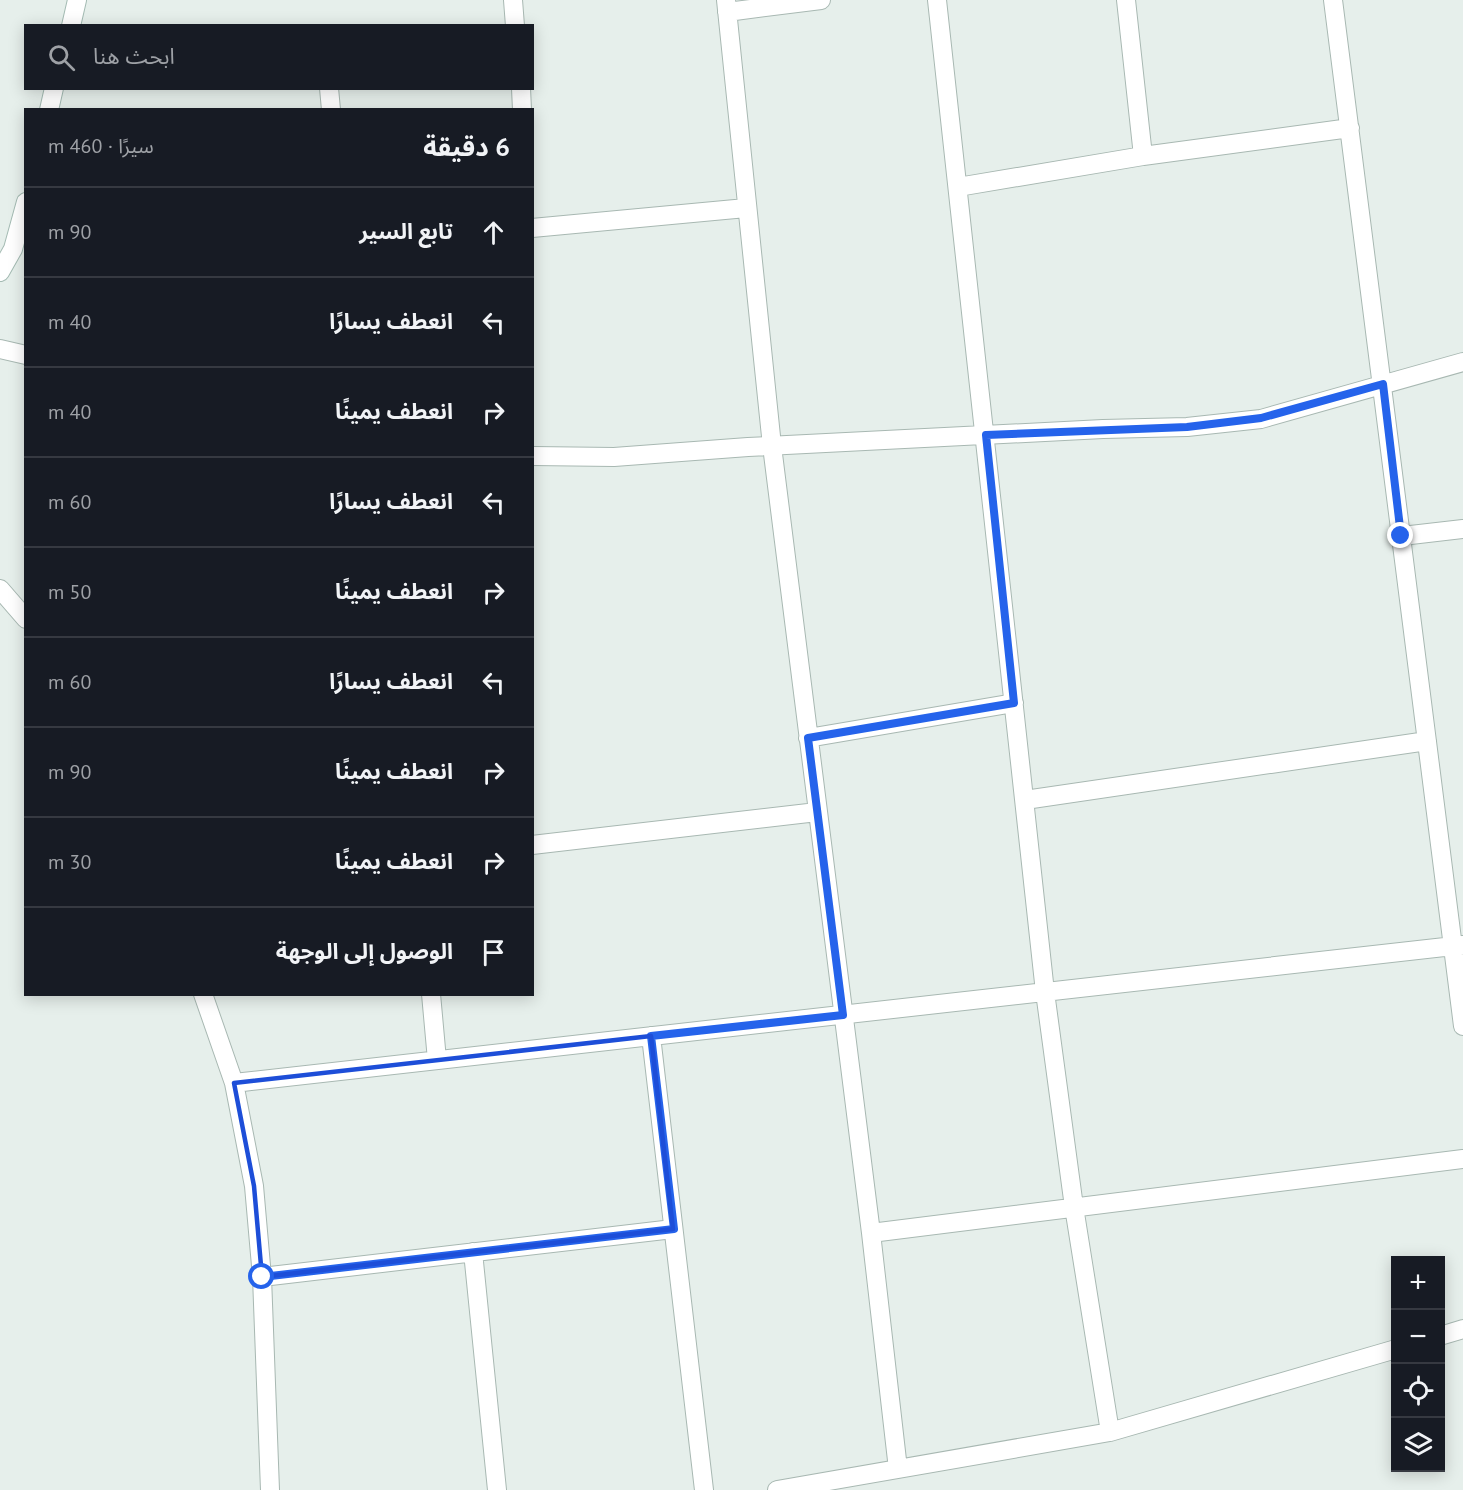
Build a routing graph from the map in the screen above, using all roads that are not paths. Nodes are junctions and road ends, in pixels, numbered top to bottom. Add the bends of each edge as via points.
1 (77, 0) edge
2 (513, 0) edge
3 (821, 0) edge
4 (937, 0) edge
5 (1126, 0) edge
6 (1333, 0) edge
7 (726, 6) edge
8 (71, 24) edge
9 (515, 24) edge
10 (54, 90) edge
11 (329, 90) edge
12 (520, 90) edge
13 (49, 108) edge
14 (332, 108) edge
15 (522, 108) edge
16 (1350, 128) junction
17 (1143, 156) junction
18 (958, 187) junction
19 (747, 208) junction
20 (24, 209) edge
21 (534, 228) edge
22 (0, 272) edge
23 (0, 350) edge
24 (24, 355) edge
25 (1463, 362) edge
26 (1383, 384) junction
27 (986, 435) junction
28 (772, 446) junction
29 (534, 456) edge
30 (1463, 529) edge
31 (1401, 536) junction
32 (0, 589) edge
33 (24, 617) edge
34 (1014, 703) junction
35 (808, 738) junction
36 (1427, 741) junction
37 (1025, 800) junction
38 (818, 812) junction
39 (534, 845) edge
40 (1458, 946) edge
41 (1045, 992) junction
42 (204, 996) edge
43 (431, 996) edge
44 (843, 1015) junction
45 (1463, 1026) edge
46 (651, 1036) junction
47 (437, 1060) junction
48 (234, 1083) junction
49 (1463, 1159) edge
50 (1074, 1207) junction
51 (674, 1229) junction
52 (871, 1233) junction
53 (474, 1252) junction
54 (262, 1277) junction
55 (1463, 1329) edge
56 (1445, 1334) edge
57 (1391, 1350) edge
58 (1110, 1431) junction
59 (898, 1469) junction
60 (270, 1490) edge
61 (496, 1490) edge
62 (704, 1490) edge
63 (777, 1490) edge

1 - 8 street
2 - 9 street
3 - 7 street
4 - 18 street
5 - 17 street
6 - 16 street
7 - 19 street
10 - 13 street
11 - 14 street
12 - 15 street
16 - 17 street
16 - 26 street
17 - 18 street
18 - 27 street
19 - 21 street
19 - 28 street
20 - 22 street via 13,249
23 - 24 street
25 - 26 street
26 - 27 street via 1261,418 1187,427
26 - 31 street
27 - 28 street
27 - 34 street
28 - 29 street via 614,457
28 - 35 street
30 - 31 street
31 - 36 street
32 - 33 street
34 - 35 street
34 - 37 street
35 - 38 street
36 - 37 street
36 - 40 street
37 - 41 street
38 - 39 street
38 - 44 street
40 - 41 street
40 - 45 street
41 - 44 street
41 - 50 street
42 - 48 street
43 - 47 street
44 - 46 street
44 - 52 street
46 - 47 street
46 - 51 street
47 - 48 street
48 - 54 street via 254,1186
49 - 50 street
50 - 52 street
50 - 58 street
51 - 53 street
51 - 62 street
52 - 59 street
53 - 54 street
53 - 61 street
54 - 60 street
55 - 56 street
57 - 58 street
58 - 59 street
59 - 63 street

